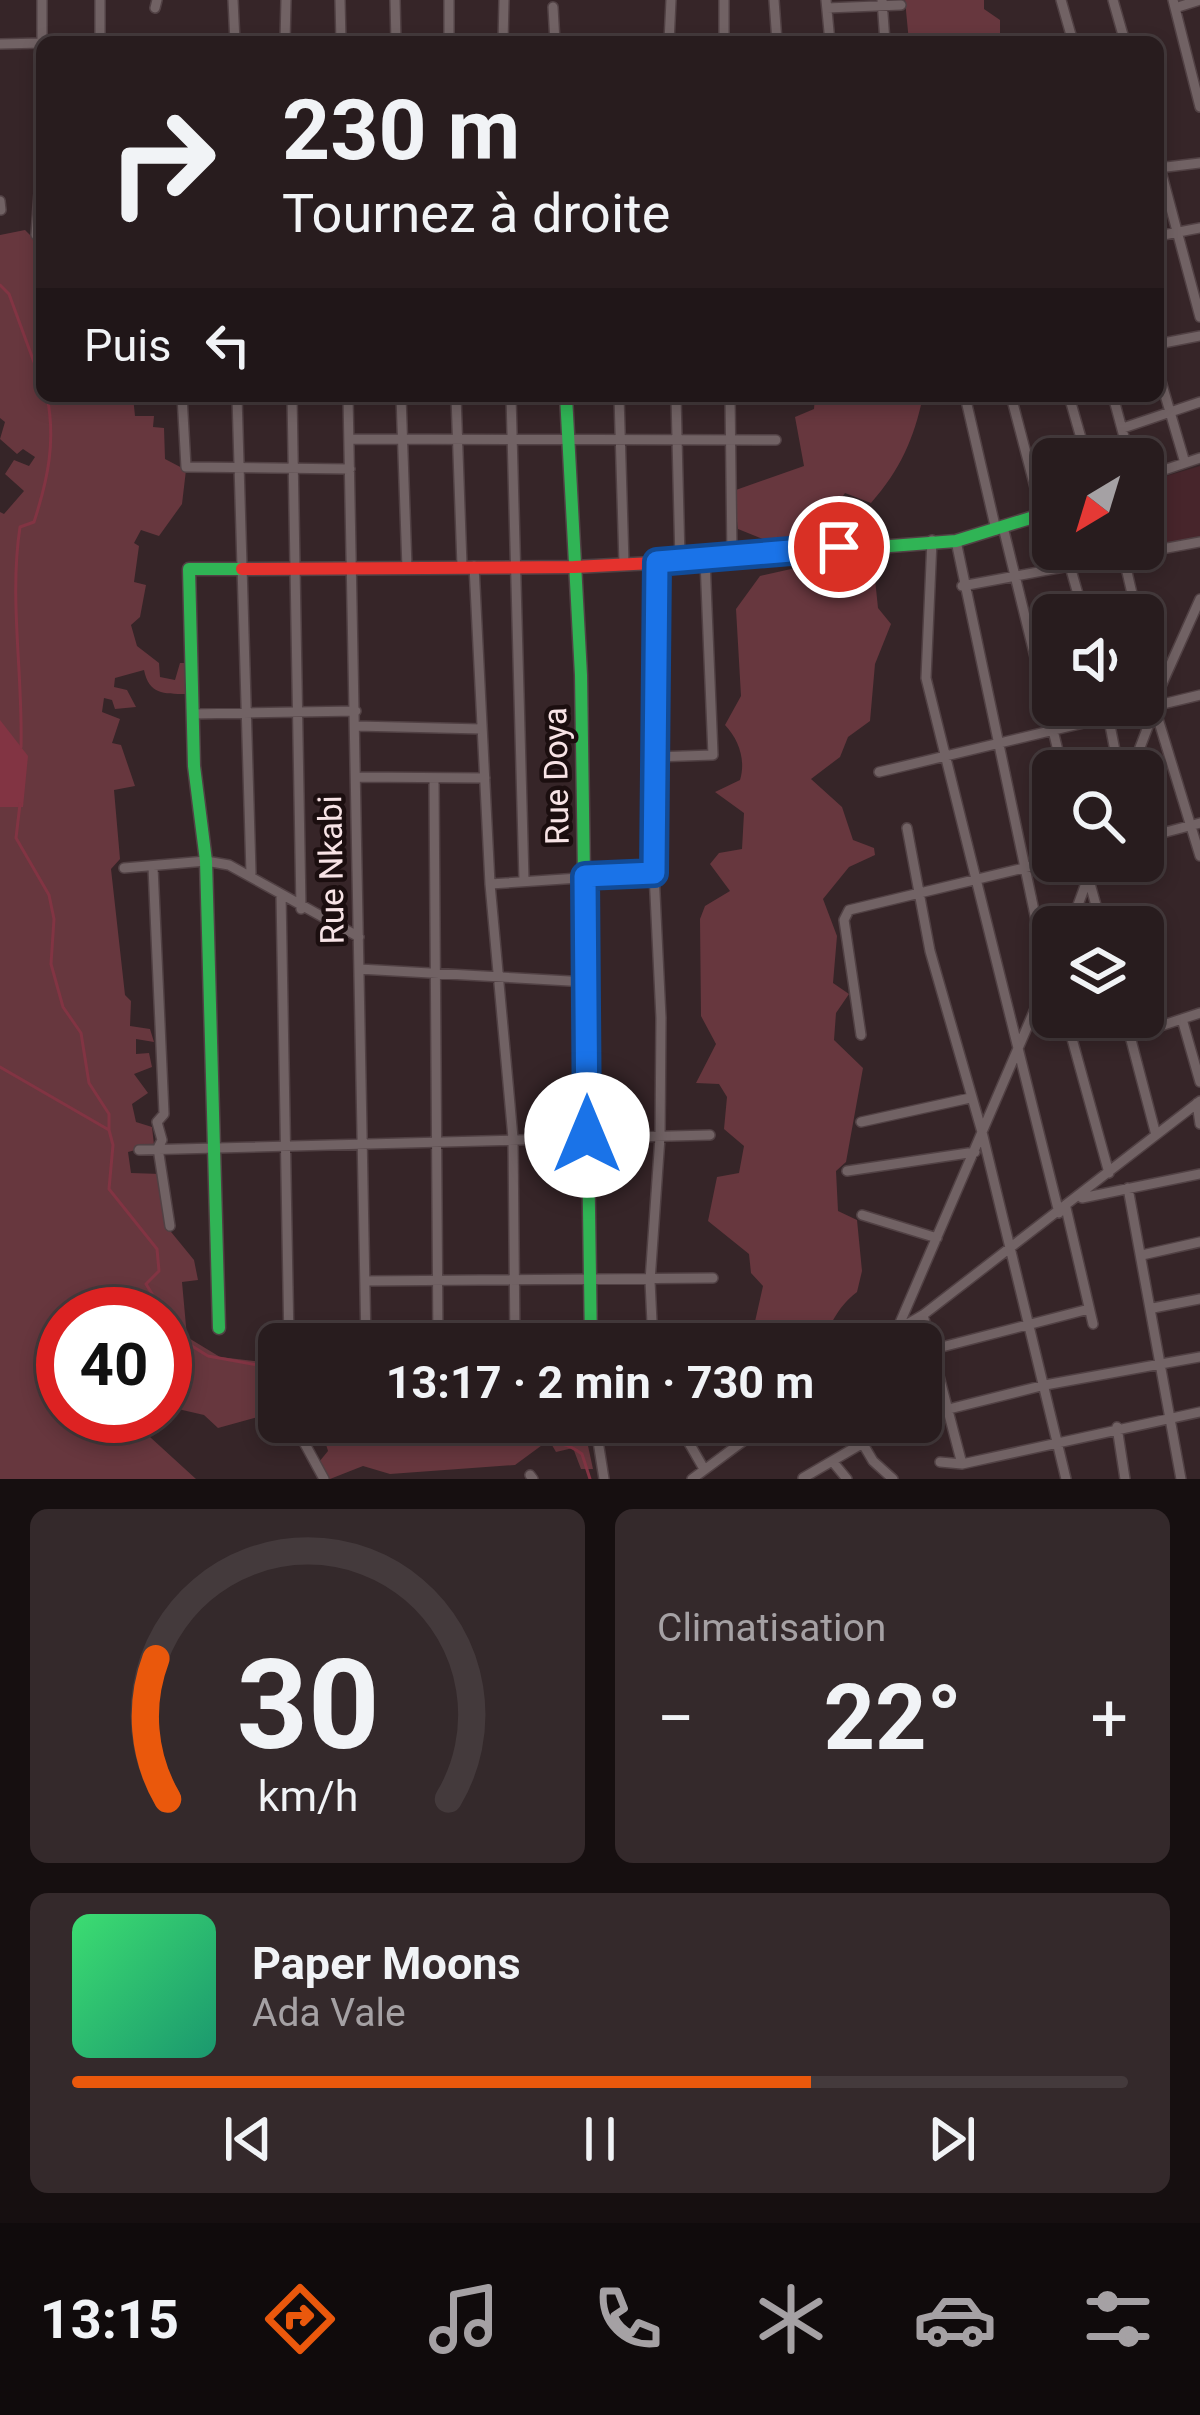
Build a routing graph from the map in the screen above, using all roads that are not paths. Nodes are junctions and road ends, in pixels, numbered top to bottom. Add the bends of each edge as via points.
1 (42, 0) edge
2 (100, 0) edge
3 (233, 0) edge
4 (286, 0) edge
5 (340, 0) edge
6 (395, 0) edge
7 (449, 0) edge
8 (504, 0) edge
9 (670, 0) edge
10 (724, 0) edge
11 (774, 0) edge
12 (1061, 0) edge
13 (1113, 0) edge
14 (1200, 0) edge
15 (826, 4) edge
16 (882, 4) edge
17 (1174, 4) edge
18 (901, 5) dead end
19 (554, 8) dead end
20 (42, 36) edge
21 (100, 36) edge
22 (235, 36) edge
23 (285, 36) edge
24 (341, 36) edge
25 (396, 36) edge
26 (449, 36) edge
27 (503, 36) edge
28 (555, 36) edge
29 (669, 36) edge
30 (724, 36) edge
31 (777, 36) edge
32 (829, 36) edge
33 (885, 36) edge
34 (1071, 36) edge
35 (1123, 36) edge
36 (36, 42) edge
37 (0, 44) edge
38 (1195, 61) edge
39 (1200, 106) edge
40 (1200, 164) edge
41 (1164, 165) edge
42 (1164, 181) edge
43 (1200, 229) edge
44 (1180, 231) junction
45 (1164, 235) edge
46 (1200, 317) edge
47 (1200, 336) edge
48 (1164, 343) edge
49 (1164, 392) edge
50 (182, 402) edge
51 (237, 402) edge
52 (292, 402) edge
53 (348, 402) edge
54 (401, 402) edge
55 (456, 402) edge
56 (511, 402) edge
57 (566, 402) edge
58 (619, 402) edge
59 (676, 402) edge
60 (730, 402) edge
61 (967, 402) edge
62 (1013, 402) edge
63 (1071, 402) edge
64 (1115, 402) edge
65 (1200, 402) edge
66 (1170, 412) junction
67 (1123, 428) junction
68 (730, 436) junction
69 (567, 437) junction
70 (620, 438) junction
71 (1081, 438) edge
72 (1125, 438) edge
73 (349, 439) junction
74 (400, 439) junction
75 (455, 439) junction
76 (513, 439) junction
77 (677, 439) junction
78 (776, 440) dead end
79 (1200, 458) edge
80 (1185, 463) junction
81 (1032, 464) edge
82 (241, 468) junction
83 (350, 469) junction
84 (296, 470) junction
85 (1164, 470) edge
86 (1032, 518) edge
87 (999, 529) junction
88 (932, 540) junction
89 (956, 541) junction
90 (1200, 542) edge
91 (1164, 550) edge
92 (732, 557) junction
93 (705, 560) junction
94 (657, 562) junction
95 (680, 562) junction
96 (624, 564) junction
97 (515, 565) junction
98 (468, 566) junction
99 (242, 567) junction
100 (574, 567) junction
101 (297, 568) junction
102 (352, 568) junction
103 (407, 568) junction
104 (1065, 570) edge
105 (1015, 579) junction
106 (962, 586) junction
107 (1198, 604) edge
108 (1200, 622) edge
109 (1164, 683) edge
110 (1200, 695) edge
111 (1164, 701) edge
112 (356, 711) junction
113 (245, 712) junction
114 (300, 712) junction
115 (192, 713) junction
116 (356, 726) junction
117 (1068, 726) edge
118 (1164, 726) edge
119 (482, 729) junction
120 (1053, 732) junction
121 (998, 748) junction
122 (1058, 750) edge
123 (654, 757) junction
124 (943, 759) junction
125 (879, 772) dead end
126 (356, 777) junction
127 (485, 778) junction
128 (434, 780) junction
129 (1195, 825) edge
130 (907, 828) dead end
131 (1164, 833) edge
132 (1200, 856) edge
133 (206, 861) junction
134 (1032, 866) edge
135 (153, 867) junction
136 (1028, 867) junction
137 (124, 868) dead end
138 (250, 873) junction
139 (654, 873) junction
140 (585, 876) junction
141 (524, 881) junction
142 (975, 881) junction
143 (490, 884) junction
144 (281, 894) junction
145 (920, 896) junction
146 (1034, 906) edge
147 (302, 909) junction
148 (358, 937) junction
149 (359, 968) junction
150 (432, 974) junction
151 (497, 980) junction
152 (587, 982) junction
153 (1200, 1012) edge
154 (1032, 1013) edge
155 (1182, 1019) junction
156 (1164, 1025) edge
157 (861, 1035) dead end
158 (1072, 1038) edge
159 (1131, 1038) edge
160 (1017, 1046) junction
161 (1200, 1082) edge
162 (970, 1098) junction
163 (1199, 1102) edge
164 (861, 1122) dead end
165 (1200, 1124) edge
166 (982, 1132) junction
167 (587, 1135) junction
168 (1156, 1135) junction
169 (710, 1136) dead end
170 (660, 1137) junction
171 (513, 1138) junction
172 (440, 1140) junction
173 (361, 1142) junction
174 (285, 1144) junction
175 (213, 1145) junction
176 (158, 1148) junction
177 (139, 1150) dead end
178 (975, 1152) junction
179 (847, 1171) dead end
180 (1109, 1173) junction
181 (1200, 1174) edge
182 (1128, 1188) junction
183 (1077, 1199) junction
184 (1063, 1211) junction
185 (862, 1214) dead end
186 (170, 1226) dead end
187 (937, 1238) junction
188 (1200, 1242) edge
189 (1012, 1249) junction
190 (1142, 1255) junction
191 (712, 1278) dead end
192 (439, 1279) junction
193 (364, 1281) junction
194 (517, 1281) junction
195 (589, 1281) junction
196 (650, 1281) junction
197 (1200, 1299) edge
198 (1153, 1308) junction
199 (1089, 1309) junction
200 (923, 1315) junction
201 (289, 1323) edge
202 (365, 1323) edge
203 (438, 1323) edge
204 (515, 1323) edge
205 (590, 1323) edge
206 (652, 1323) edge
207 (900, 1323) edge
208 (910, 1323) edge
209 (926, 1323) edge
210 (1030, 1323) junction
211 (1093, 1324) dead end
212 (219, 1328) dead end
213 (942, 1347) edge
214 (1200, 1357) edge
215 (1162, 1366) junction
216 (942, 1381) edge
217 (1045, 1385) junction
218 (949, 1409) junction
219 (942, 1411) edge
220 (1200, 1412) edge
221 (1169, 1418) junction
222 (1117, 1427) junction
223 (1056, 1441) junction
224 (304, 1443) edge
225 (598, 1443) edge
226 (690, 1443) edge
227 (740, 1443) edge
228 (861, 1444) joint
229 (833, 1462) junction
230 (940, 1462) dead end
231 (958, 1464) junction
232 (704, 1469) junction
233 (803, 1478) edge
234 (324, 1479) edge
235 (604, 1479) edge
236 (692, 1479) edge
237 (847, 1479) edge
238 (893, 1479) edge
239 (946, 1479) edge
240 (1066, 1479) edge
241 (1125, 1479) edge
242 (1181, 1479) edge

1 - 20 street
2 - 21 street
3 - 22 street
4 - 23 street
5 - 24 street
6 - 25 street
7 - 26 street
8 - 27 street
9 - 29 street
10 - 30 street
11 - 31 street
12 - 34 street
13 - 35 street
14 - 17 street
15 - 16 street
15 - 32 street
16 - 18 street
16 - 33 street
17 - 38 street
19 - 28 street
36 - 37 street
38 - 39 street
40 - 41 street
42 - 44 street
43 - 44 street
44 - 45 street
44 - 46 street
47 - 48 street
49 - 66 street
50 - 82 street via 186,467
51 - 82 street
52 - 84 street
53 - 73 street, Rue Nkabi
54 - 74 street
55 - 75 street
56 - 76 street
57 - 69 street, Rue Doya
58 - 70 street
59 - 77 street
60 - 68 street
61 - 87 street
62 - 81 street
63 - 71 street
64 - 67 street
65 - 66 street
66 - 67 street
66 - 80 street
67 - 72 street
68 - 77 street
68 - 78 street
68 - 92 street
69 - 70 street
69 - 76 street
69 - 100 street, Rue Doya
70 - 77 street
70 - 96 street
73 - 74 street
73 - 83 street, Rue Nkabi
74 - 75 street
74 - 103 street
75 - 76 street
75 - 98 street
76 - 97 street
77 - 95 street
79 - 80 street
80 - 85 street
82 - 84 street
82 - 99 street
83 - 84 street
83 - 102 street, Rue Nkabi
84 - 101 street
86 - 87 street
87 - 89 street
87 - 105 street
88 - 89 street
88 - 92 street
88 - 124 street via 926,678
89 - 106 street
90 - 91 street
92 - 93 street
93 - 95 street
93 - 123 street via 712,755
94 - 95 street
94 - 96 street
94 - 123 street
96 - 100 street
97 - 98 street
97 - 100 street
97 - 141 street
98 - 103 street
98 - 119 street
99 - 101 street
99 - 113 street
99 - 115 street via 188,571
100 - 140 street, Rue Doya
101 - 102 street
101 - 114 street
102 - 103 street
102 - 112 street, Rue Nkabi
104 - 105 street
105 - 106 street
105 - 120 street
106 - 121 street
107 - 108 street
107 - 109 street
110 - 111 street
112 - 114 street
112 - 116 street, Rue Nkabi
113 - 114 street
113 - 115 street
113 - 138 street
114 - 147 street
115 - 133 street
116 - 119 street
116 - 126 street, Rue Nkabi
117 - 120 street
118 - 129 street
119 - 127 street
120 - 121 street
120 - 122 street
121 - 124 street
121 - 136 street
123 - 139 street
124 - 125 street
124 - 142 street
126 - 128 street
126 - 148 street, Rue Nkabi
127 - 128 street
127 - 143 street
128 - 150 street
129 - 131 street
129 - 132 street
130 - 145 street
133 - 135 street
133 - 138 street
133 - 175 street
134 - 136 street
135 - 137 street
135 - 176 street via 164,1114
136 - 142 street
136 - 146 street
138 - 144 street
139 - 140 street
139 - 170 street
140 - 141 street
140 - 152 street, Rue Doya
141 - 143 street
142 - 145 street
142 - 160 street
143 - 151 street
144 - 147 street
144 - 174 street
145 - 157 street via 846,913
145 - 162 street
147 - 148 street
148 - 149 street, Rue Nkabi
149 - 150 street
149 - 173 street, Rue Nkabi
150 - 151 street
150 - 172 street
151 - 152 street
151 - 171 street
152 - 167 street, Rue Doya
153 - 155 street
154 - 160 street
155 - 156 street
155 - 161 street
158 - 180 street
159 - 168 street
160 - 166 street
160 - 184 street
162 - 164 street
162 - 166 street
163 - 165 street
163 - 168 street
166 - 178 street
166 - 189 street
167 - 170 street
167 - 171 street
167 - 195 street, Rue Doya
168 - 180 street
169 - 170 street
170 - 196 street
171 - 172 street
171 - 194 street
172 - 173 street
172 - 192 street
173 - 174 street
173 - 193 street, Rue Nkabi
174 - 175 street
174 - 201 street
175 - 176 street
175 - 212 street
176 - 177 street
176 - 186 street
178 - 179 street
178 - 187 street
180 - 183 street
181 - 182 street
182 - 183 street
182 - 190 street
183 - 184 street
184 - 189 street
184 - 199 street
185 - 187 street
187 - 207 street
188 - 190 street
189 - 200 street
189 - 210 street
190 - 198 street
191 - 196 street
192 - 193 street
192 - 194 street
192 - 203 street
193 - 202 street, Rue Nkabi
194 - 195 street
194 - 204 street
195 - 196 street
195 - 205 street, Rue Doya
196 - 206 street
197 - 198 street
198 - 215 street
199 - 210 street
199 - 211 street
200 - 208 street
200 - 209 street
210 - 213 street
210 - 217 street
214 - 215 street
215 - 217 street
215 - 221 street
216 - 218 street
217 - 218 street
217 - 223 street
218 - 219 street
218 - 231 street
220 - 221 street
221 - 222 street
221 - 242 street
222 - 223 street
222 - 241 street
223 - 231 street
223 - 240 street
224 - 234 street
225 - 235 street
226 - 232 street
227 - 232 street
228 - 229 street
228 - 238 street
229 - 233 street
229 - 237 street
230 - 231 street
231 - 239 street
232 - 236 street

